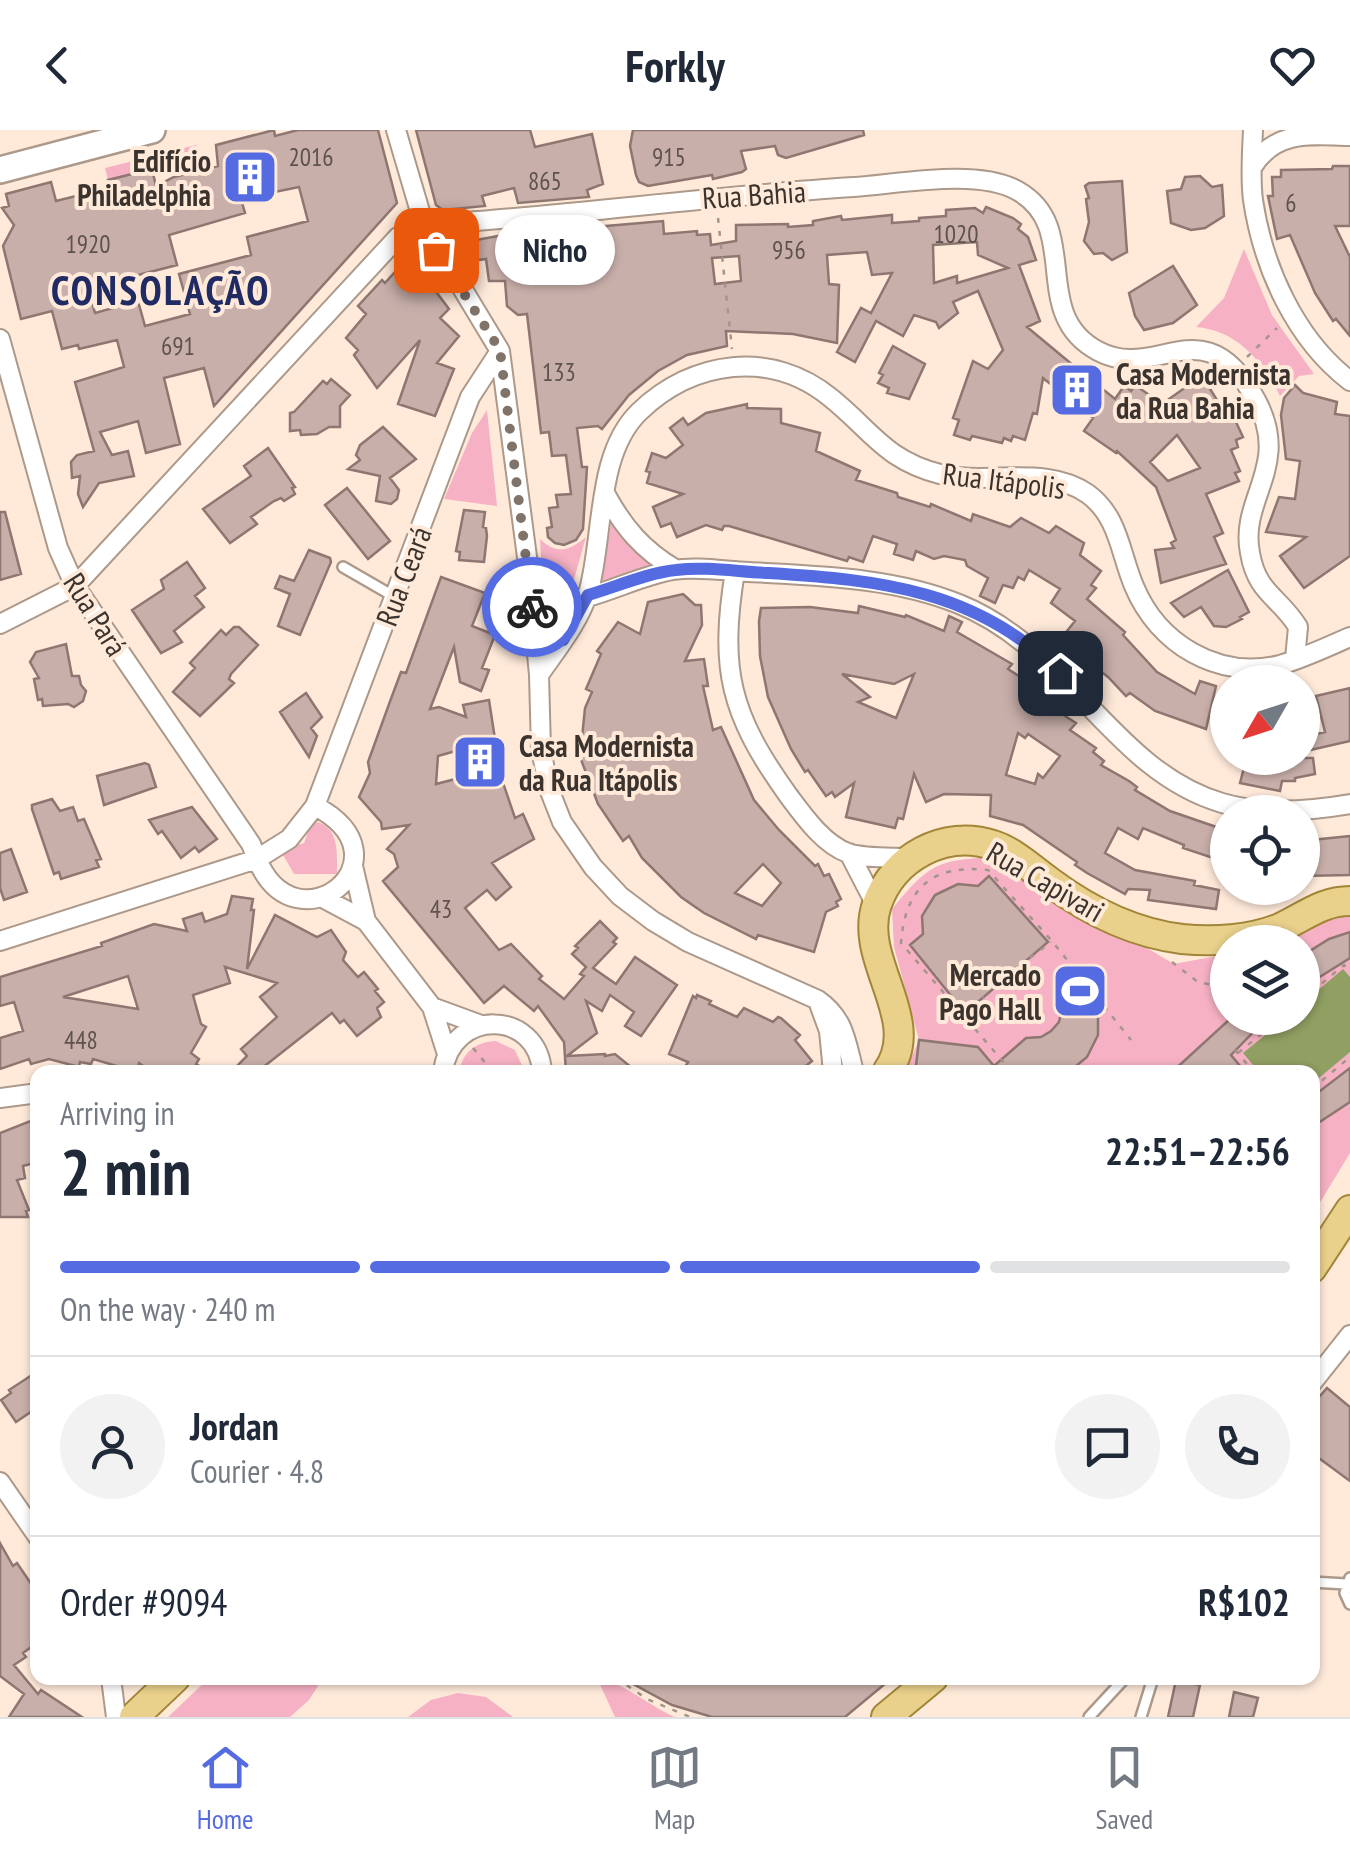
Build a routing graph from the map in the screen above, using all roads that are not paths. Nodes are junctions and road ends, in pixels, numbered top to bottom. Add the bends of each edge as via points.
1 (152, 130) edge
2 (396, 130) edge
3 (1253, 130) edge
4 (1289, 132) edge
5 (1350, 136) edge
6 (1252, 168) junction
7 (0, 170) edge
8 (424, 225) junction
9 (0, 339) edge
10 (500, 350) junction
11 (1350, 381) edge
12 (606, 494) junction
13 (343, 567) dead end
14 (675, 570) junction
15 (735, 571) junction
16 (530, 580) junction
17 (75, 586) junction
18 (588, 595) junction
19 (395, 597) junction
20 (0, 624) edge
21 (534, 637) junction
22 (1350, 637) edge
23 (563, 640) junction
24 (1296, 659) junction
25 (539, 674) junction
26 (1350, 804) edge
27 (315, 806) junction
28 (850, 854) junction
29 (910, 858) junction
30 (257, 859) junction
31 (354, 866) junction
32 (323, 898) junction
33 (1350, 901) edge
34 (876, 906) junction
35 (366, 921) junction
36 (0, 941) edge
37 (818, 1000) junction
38 (432, 1007) junction
39 (481, 1025) junction
40 (445, 1063) edge
41 (540, 1065) edge
42 (832, 1065) edge
43 (852, 1065) edge
44 (891, 1065) edge
45 (30, 1093) edge
46 (0, 1098) edge
47 (1350, 1210) edge
48 (1320, 1256) edge
49 (1350, 1335) edge
50 (1320, 1373) edge
51 (0, 1482) edge
52 (30, 1526) edge
53 (1348, 1581) edge
54 (1320, 1582) edge
55 (1350, 1604) edge
56 (112, 1685) edge
57 (168, 1685) edge
58 (925, 1685) edge
59 (1120, 1685) edge
60 (1151, 1685) edge
61 (116, 1717) edge
62 (134, 1717) edge
63 (886, 1717) edge
64 (1090, 1717) edge
65 (1141, 1717) edge

1 - 7 main road
2 - 8 street
3 - 6 street
4 - 5 street
4 - 6 street
6 - 11 street via 1267,257 1293,313
8 - 10 street
8 - 17 street, Rua Bahia via 398,237
8 - 24 street, Rua Bahia via 960,180 1019,191 1046,218 1060,307 1083,340 1099,352 1134,359 1175,349 1213,354 1235,370 1256,400 1268,430 1267,472 1250,517 1250,553 1266,593 1298,628
9 - 17 street, Rua Pará via 58,548
10 - 16 street
10 - 19 street, Rua Ceará via 470,397
12 - 14 street via 631,536
12 - 18 street, Rua Itápolis
12 - 24 street, Rua Itápolis via 614,451 637,414 658,396 706,371 734,366 783,372 810,383 878,444 918,467 1074,486 1116,525 1135,589 1165,634 1210,662 1254,669
13 - 19 lane
14 - 15 street
14 - 18 street
15 - 26 street via 859,580 960,604 1022,639 1154,769 1198,795 1252,810
15 - 28 street via 726,624 744,725 801,813
16 - 18 street via 556,602
16 - 21 street
17 - 20 street, Rua Bahia
17 - 30 street, Rua Pará
18 - 23 street, Rua Itápolis
19 - 27 street, Rua Ceará
21 - 23 street
21 - 25 street
22 - 24 street, Rua Itápolis
23 - 25 street, Rua Itápolis
25 - 37 street via 549,789 593,867 620,896 688,942
27 - 30 street via 289,839
27 - 31 street via 347,828
28 - 29 street
28 - 34 street
29 - 33 main road, Rua Capivari via 960,840 996,846 1096,912 1179,938 1263,934 1319,906
29 - 34 main road via 892,873
30 - 32 street via 282,893
30 - 36 street
31 - 32 street
31 - 35 street
32 - 35 street
34 - 44 main road via 875,944 898,1029
35 - 38 street
37 - 42 street
37 - 43 street via 843,1025
38 - 39 street
38 - 40 street
39 - 40 street via 462,1035
39 - 41 street via 514,1028 528,1038
45 - 46 street
47 - 48 main road
49 - 50 street
51 - 52 street
53 - 54 lane
53 - 55 lane
56 - 61 street
57 - 62 main road
58 - 63 main road
59 - 64 lane
60 - 65 lane

